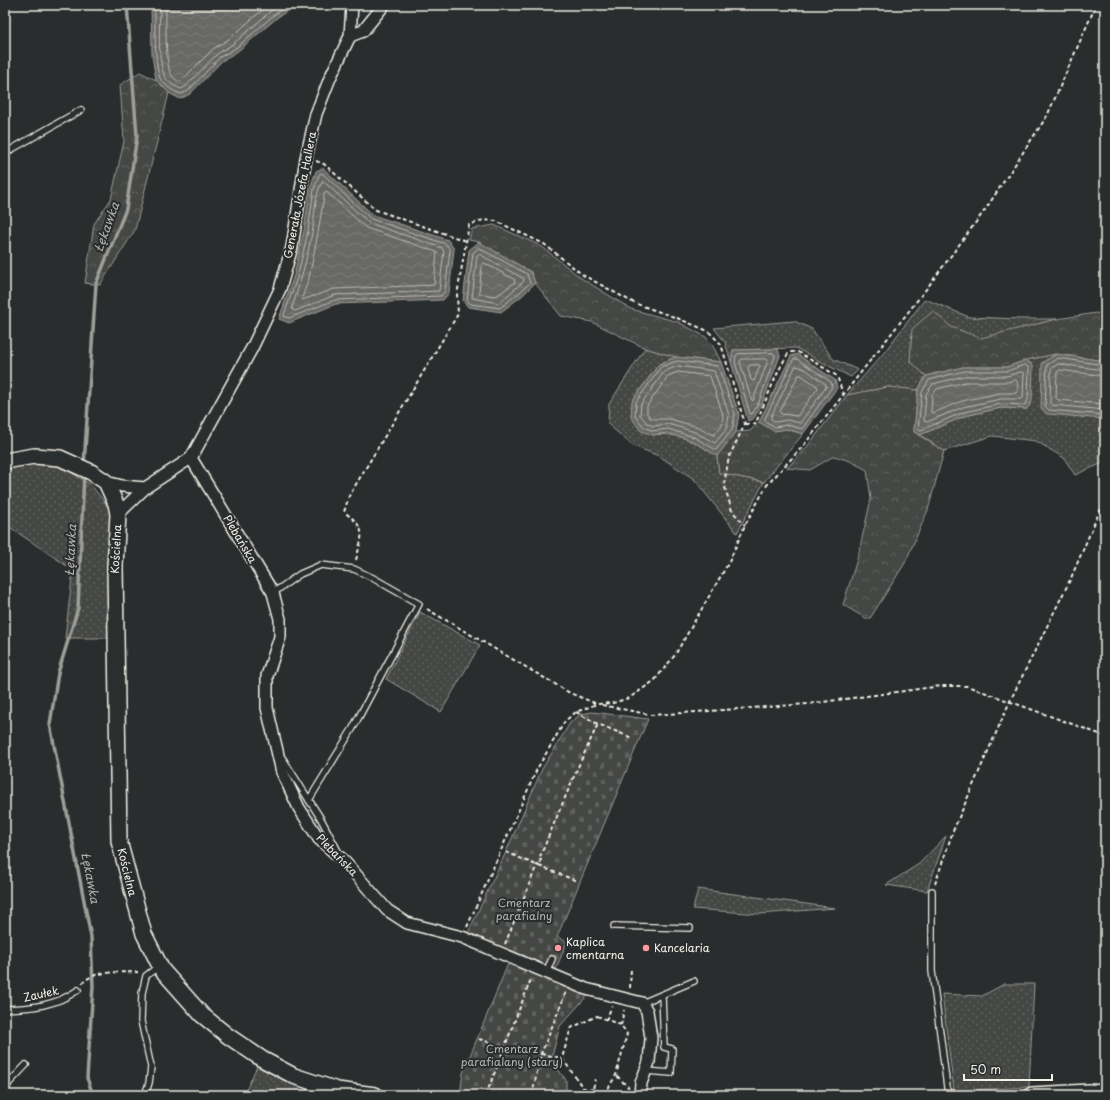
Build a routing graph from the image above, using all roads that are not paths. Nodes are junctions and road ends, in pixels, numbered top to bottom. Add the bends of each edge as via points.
1 (6, 5) edge
2 (352, 5) edge
3 (384, 5) edge
4 (5, 22) edge
5 (350, 36) junction
6 (81, 110) dead end
7 (5, 153) edge
8 (191, 458) junction
9 (5, 460) edge
10 (106, 482) junction
11 (145, 488) junction
12 (118, 514) junction
13 (273, 592) junction
14 (277, 751) junction
15 (309, 800) junction
16 (343, 860) junction
17 (932, 891) road end
18 (614, 926) dead end
19 (690, 928) dead end
20 (552, 959) dead end
21 (160, 965) junction
22 (546, 972) junction
23 (694, 981) dead end
24 (78, 990) dead end
25 (662, 994) junction
26 (642, 1003) junction
27 (5, 1009) edge
28 (26, 1065) dead end
29 (646, 1071) junction
30 (5, 1091) edge
31 (1105, 1093) edge
32 (145, 1095) edge
33 (375, 1095) edge
34 (640, 1095) edge
35 (948, 1095) edge
36 (1032, 1095) edge

1 - 4 lane
2 - 5 street, Generała Józefa Hallera
3 - 5 street via 363,31
5 - 8 street, Generała Józefa Hallera via 316,114 306,158 292,247 280,289 252,348
6 - 7 lane
8 - 11 street, Generała Józefa Hallera
8 - 13 street, Plebańska
9 - 10 street via 34,456 60,458 92,472
10 - 11 street
10 - 12 street
11 - 12 street, Generała Józefa Hallera
12 - 21 street, Kościelna via 114,566 119,841 144,934
13 - 14 street, Plebańska via 280,619 280,637 267,676 267,708
13 - 15 lane via 300,574 321,565 354,569 419,604 352,728
14 - 15 lane
14 - 16 street, Plebańska via 282,772 299,808 319,839
15 - 16 lane
16 - 22 street, Plebańska via 387,910 407,923 462,937
17 - 35 lane via 932,971
18 - 19 lane
20 - 22 lane
21 - 32 lane via 146,976 142,993 141,1021 151,1067
21 - 33 street, Kościelna via 202,1014 262,1059 294,1076 337,1090
22 - 26 street, Plebańska via 586,990 627,1002
23 - 25 lane
24 - 27 lane, Zaułek via 66,998 33,1008
25 - 26 lane
25 - 29 lane via 664,1047 672,1049 671,1073
26 - 29 street via 647,1010 651,1038
28 - 30 lane
29 - 34 street
31 - 36 street

